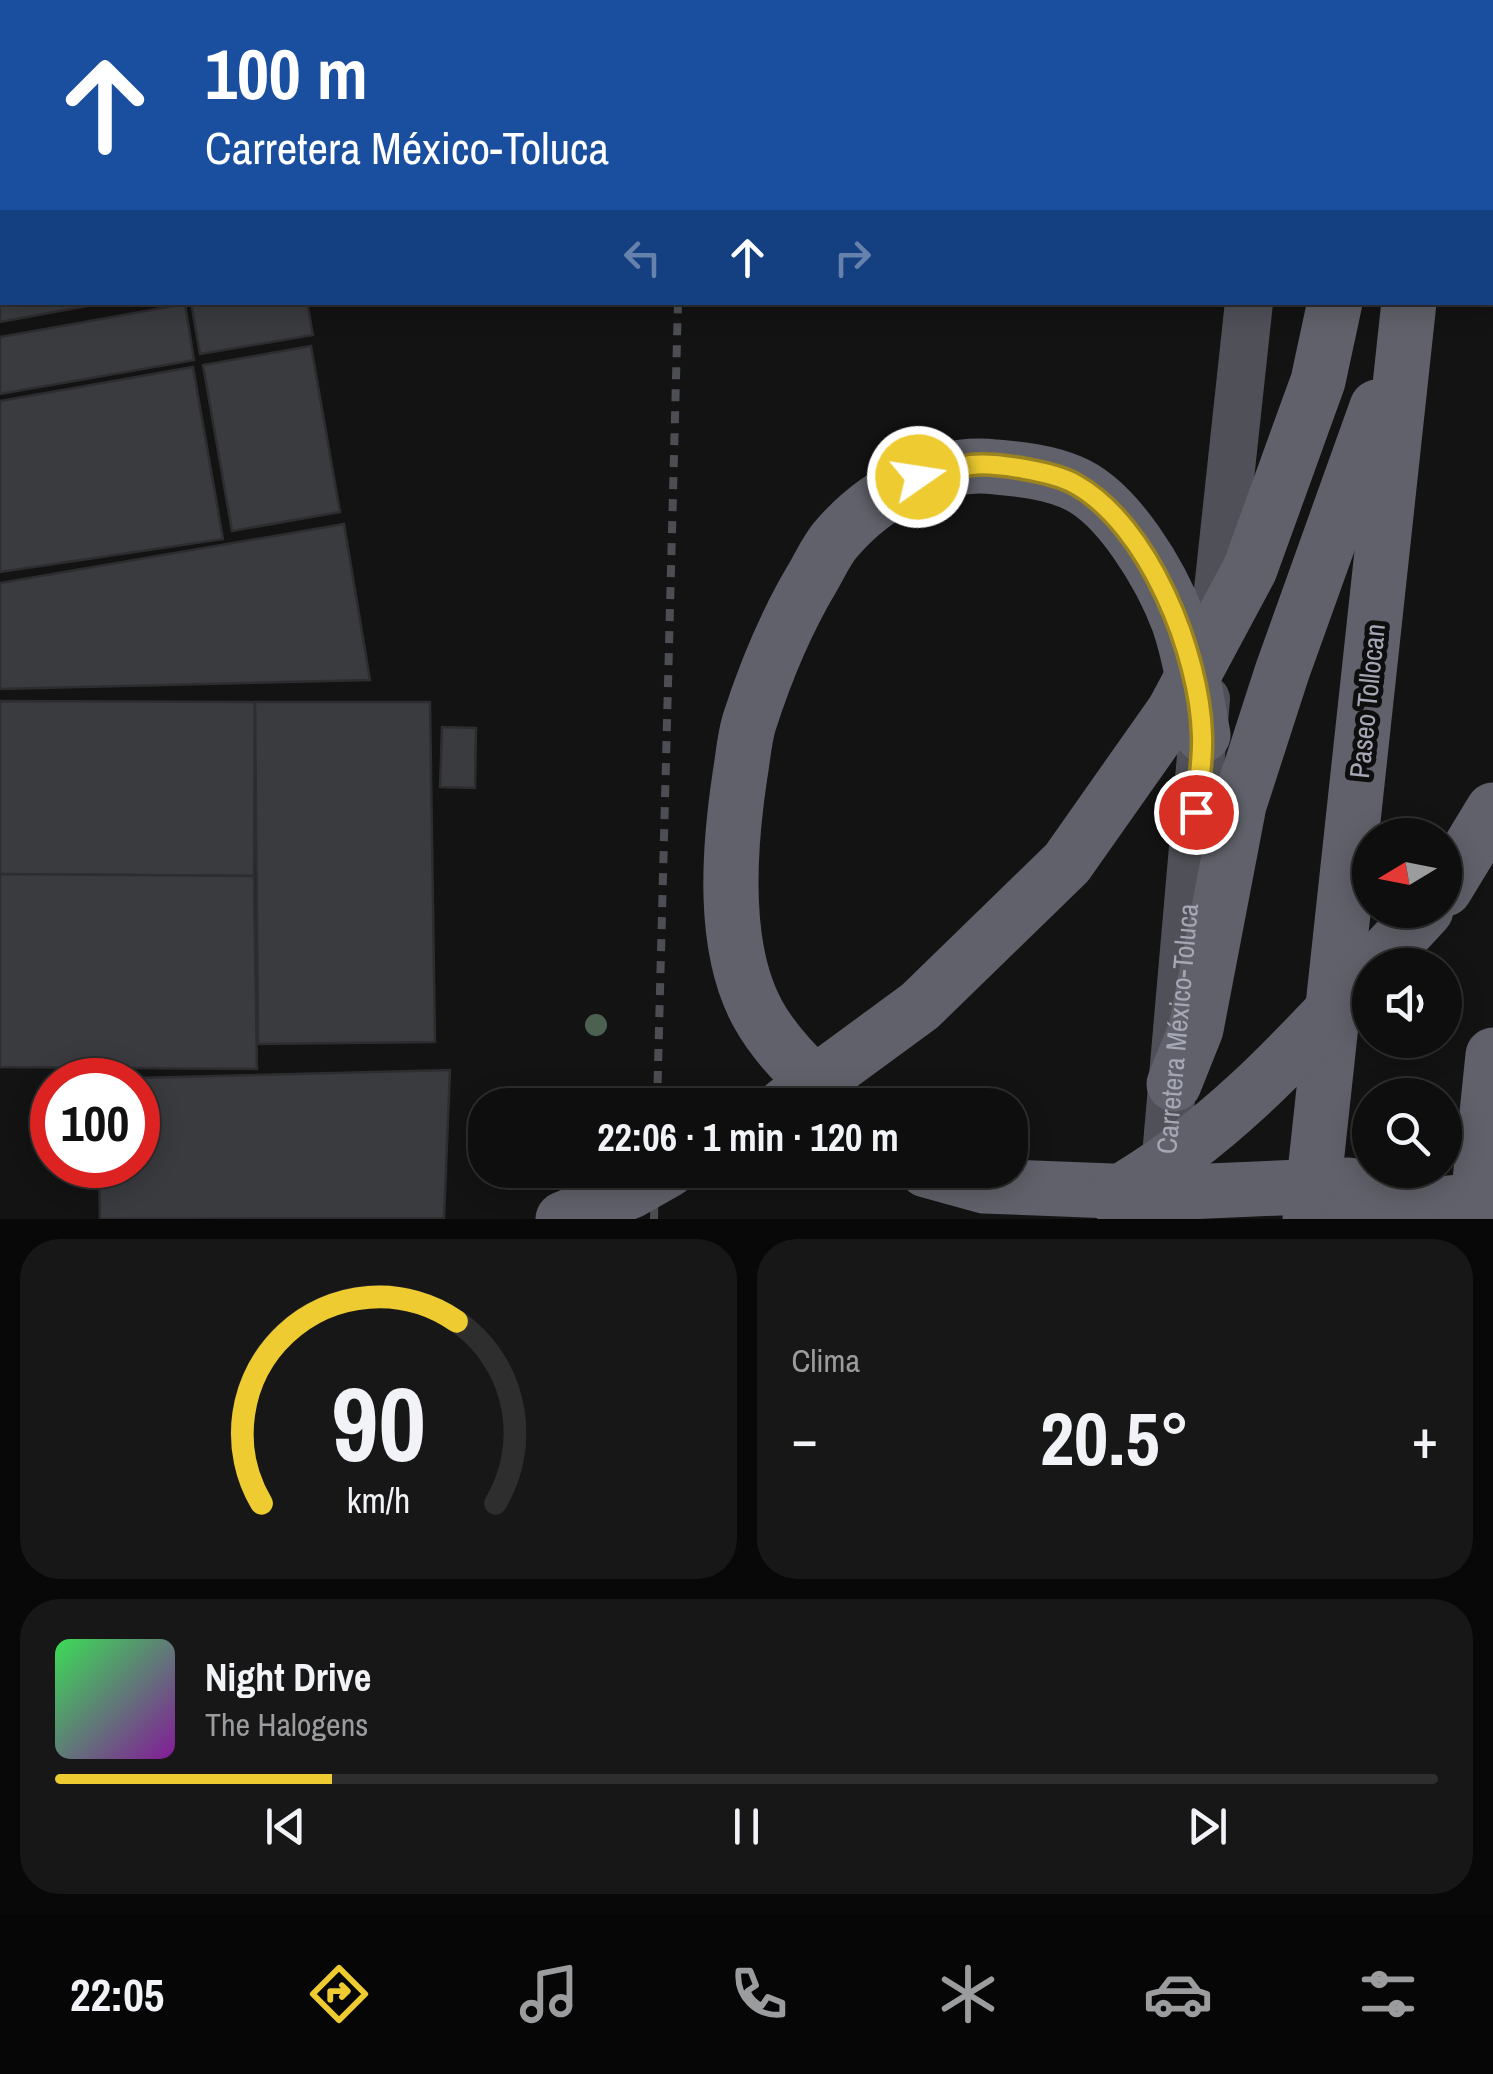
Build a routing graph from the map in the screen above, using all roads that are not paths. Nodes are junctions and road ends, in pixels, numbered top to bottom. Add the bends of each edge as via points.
1 (1249, 305) edge
2 (1334, 305) edge
3 (1407, 321) edge
4 (1202, 735) junction
5 (1493, 810) edge
6 (1462, 861) edge
7 (1409, 928) edge
8 (1391, 948) edge
9 (1352, 990) edge
10 (1493, 1056) edge
11 (1174, 1084) junction
12 (808, 1088) edge
13 (821, 1088) edge
14 (636, 1188) edge
15 (1002, 1188) edge
16 (1493, 1199) edge
17 (1162, 1206) edge
18 (1390, 1208) junction
19 (563, 1219) edge
20 (1071, 1219) edge
21 (1308, 1219) edge
22 (1476, 1219) edge

1 - 4 main road, Carretera México-Toluca
2 - 12 highway, bridge via 1318,381 1250,569 1174,711 1067,863 920,1006
3 - 11 highway via 1239,805 1196,1028
3 - 21 highway, Paseo Tollocan
4 - 11 main road, Carretera México-Toluca
4 - 13 highway via 1190,664 1169,604 1109,508 1072,482 974,464 918,477 836,539 798,602 748,727 732,846 732,914 758,1013
5 - 6 highway
7 - 8 highway
9 - 20 highway, bridge via 1278,1071 1146,1177
10 - 22 highway
11 - 17 main road, Carretera México-Toluca, bridge
14 - 19 highway, bridge
15 - 17 highway, bridge
16 - 18 highway, bridge
17 - 18 highway, bridge via 1349,1185
18 - 21 highway, bridge

